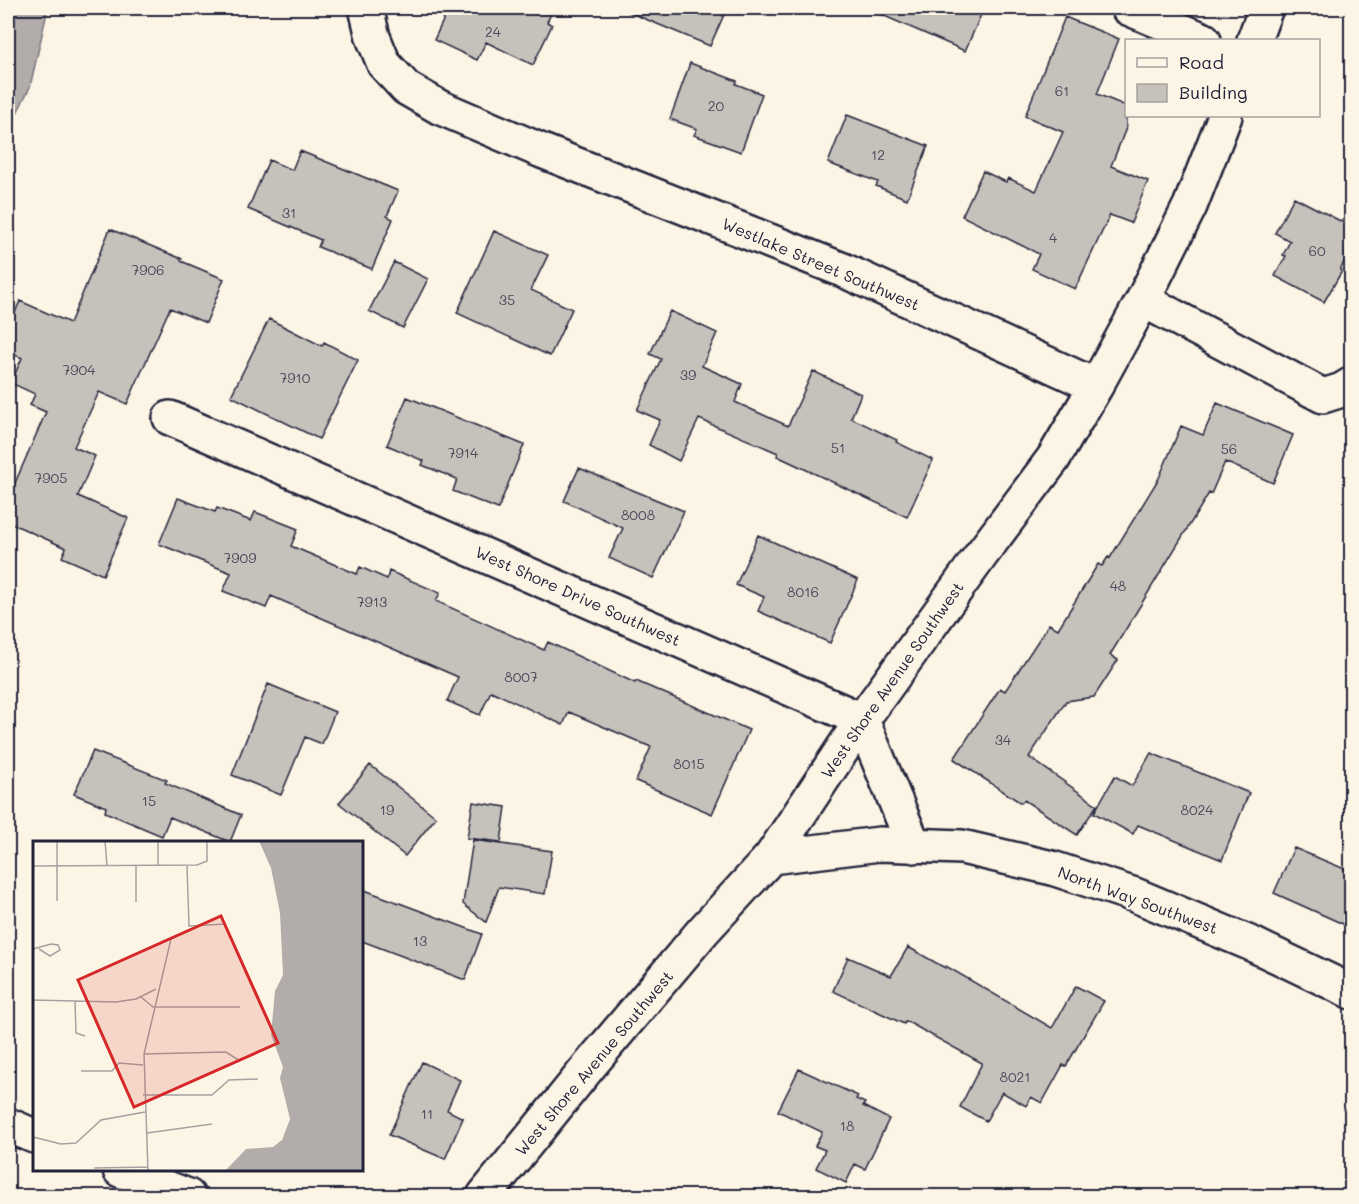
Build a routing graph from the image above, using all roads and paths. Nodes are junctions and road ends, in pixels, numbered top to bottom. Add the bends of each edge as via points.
1 (366, 8) edge
2 (1128, 8) edge
3 (1266, 8) edge
4 (1202, 39) edge
5 (1254, 39) edge
6 (1225, 117) edge
7 (1143, 300) junction
8 (1352, 384) edge
9 (1096, 386) junction
10 (170, 418) dead end
11 (862, 720) junction
12 (914, 846) junction
13 (771, 857) junction
14 (1352, 992) edge
15 (8, 1125) edge
16 (33, 1136) edge
17 (123, 1171) edge
18 (188, 1197) edge
19 (484, 1197) edge

1 - 9 street, Westlake Street Southwest via 384,64 406,88 439,107 843,270
2 - 4 street
3 - 5 street
6 - 7 street, West Shore Avenue Southwest via 1190,206
7 - 8 street via 1323,396
7 - 9 street, West Shore Avenue Southwest
9 - 11 street, West Shore Avenue Southwest via 1053,459
10 - 11 street, West Shore Drive Southwest
11 - 12 street
11 - 13 street, West Shore Avenue Southwest
12 - 13 street, North Way Southwest via 880,844
12 - 14 street, North Way Southwest via 962,847 1052,868 1135,895
13 - 19 street, West Shore Avenue Southwest via 605,1047
15 - 16 street
17 - 18 street

